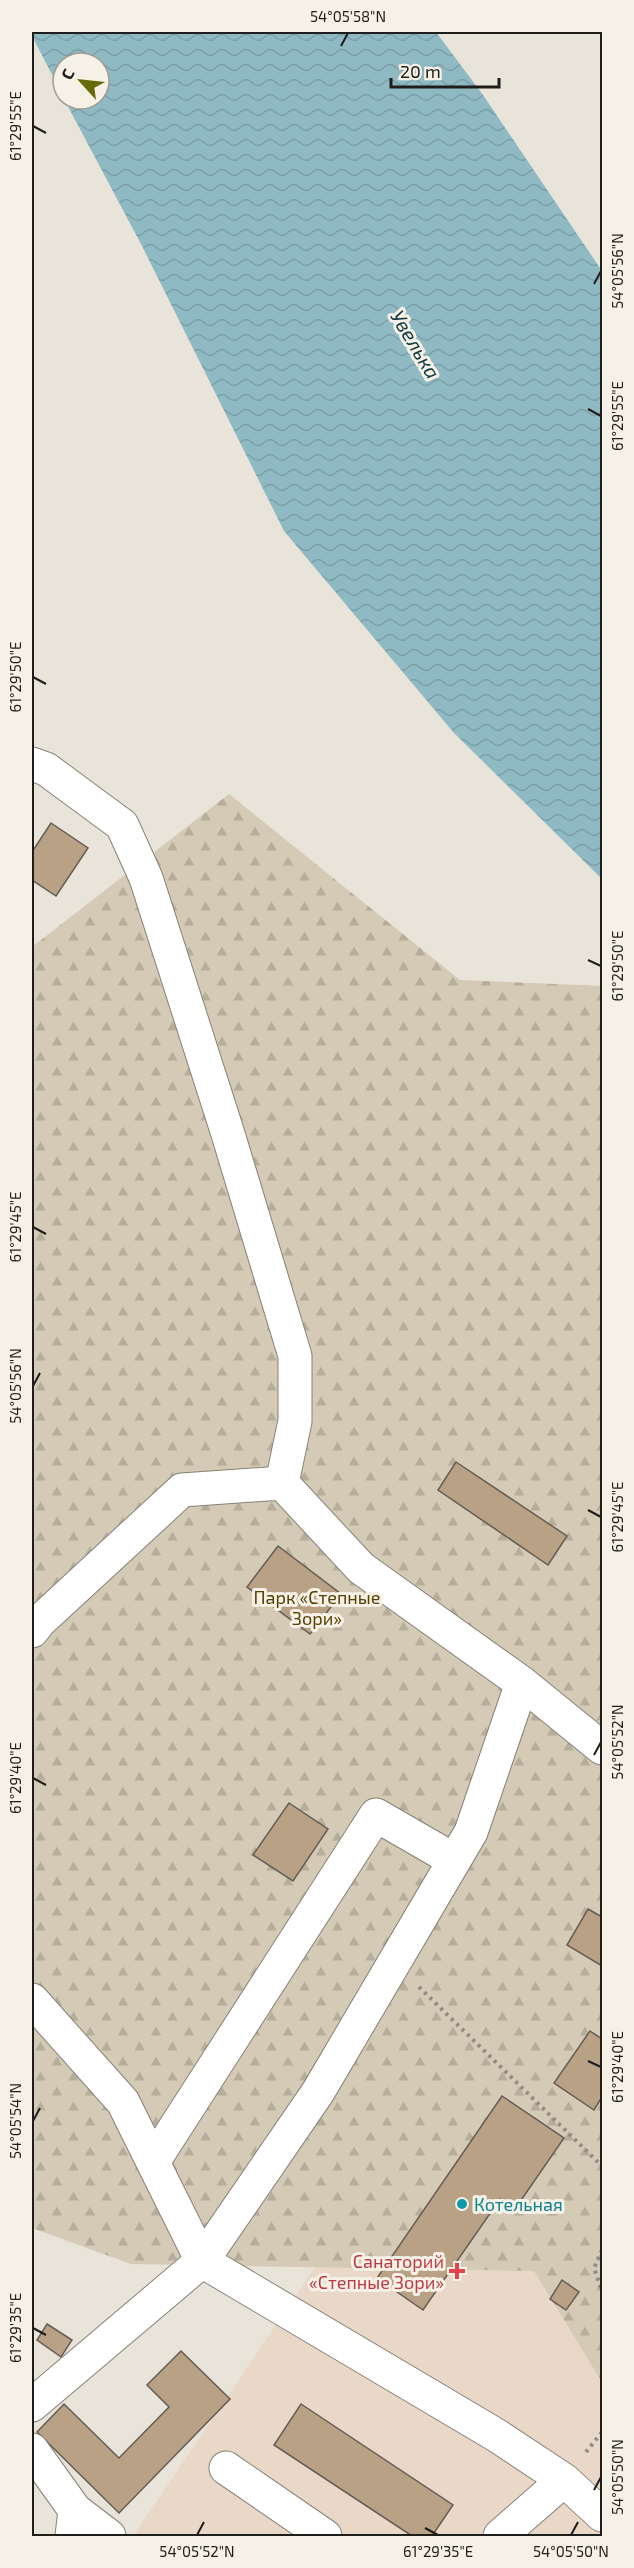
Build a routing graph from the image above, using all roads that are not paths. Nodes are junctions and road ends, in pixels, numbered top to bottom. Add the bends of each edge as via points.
1 (32, 764) edge
2 (282, 1483) junction
3 (32, 1631) edge
4 (522, 1683) junction
5 (603, 1748) edge
6 (454, 1860) junction
7 (32, 2000) edge
8 (153, 2162) junction
9 (202, 2261) junction
10 (32, 2404) edge
11 (32, 2450) edge
12 (226, 2468) dead end
13 (564, 2480) junction
14 (603, 2515) edge
15 (74, 2523) edge
16 (109, 2536) edge
17 (325, 2536) edge
18 (500, 2536) edge

1 - 2 lane via 46,769 122,825 146,878 295,1356 295,1421
2 - 3 lane via 182,1490
2 - 4 lane via 361,1568
4 - 5 lane
4 - 6 lane via 471,1832
6 - 8 lane via 376,1815
6 - 9 lane via 318,2092
7 - 8 lane via 123,2102
8 - 9 lane
9 - 10 lane
9 - 13 lane via 496,2435
11 - 15 lane
12 - 17 lane
13 - 14 lane
13 - 18 lane
15 - 16 lane

